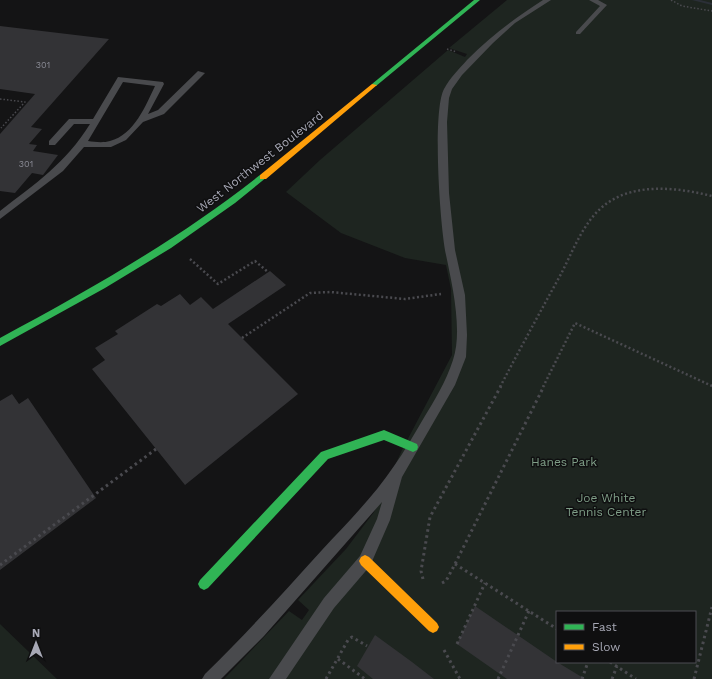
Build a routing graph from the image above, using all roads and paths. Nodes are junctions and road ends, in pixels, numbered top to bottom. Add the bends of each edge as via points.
1 (477, 0) edge
2 (548, 0) edge
3 (592, 0) edge
4 (671, 0) edge
5 (712, 11) edge
6 (578, 32) dead end
7 (201, 73) dead end
8 (0, 99) edge
9 (141, 120) junction
10 (96, 122) junction
11 (1, 127) edge
12 (5, 128) dead end
13 (52, 143) dead end
14 (82, 144) junction
15 (712, 196) edge
16 (0, 216) edge
17 (190, 259) dead end
18 (268, 272) dead end
19 (459, 291) junction
20 (242, 338) dead end
21 (0, 342) edge
22 (712, 386) edge
23 (413, 447) junction
24 (156, 449) dead end
25 (398, 472) junction
26 (365, 561) junction
27 (455, 564) junction
28 (0, 565) edge
29 (442, 583) dead end
30 (485, 583) junction
31 (204, 584) dead end
32 (424, 585) dead end
33 (712, 606) edge
34 (529, 611) junction
35 (433, 627) joint
36 (556, 628) edge
37 (456, 644) dead end
38 (367, 646) dead end
39 (338, 659) junction
40 (588, 663) edge
41 (612, 663) edge
42 (617, 666) junction
43 (210, 679) edge
44 (276, 679) edge
45 (326, 679) edge
46 (365, 679) edge
47 (460, 679) edge
48 (498, 679) edge
49 (582, 679) edge
50 (612, 679) edge
51 (636, 679) edge
52 (694, 679) edge

1 - 21 main road, West Northwest Boulevard via 245,192 167,246 81,299
2 - 19 lane via 513,22 490,42 459,73 448,89 443,122 444,192 449,243
3 - 6 lane via 604,5
4 - 5 path via 682,6
7 - 9 lane via 161,112
8 - 11 path via 25,102
9 - 10 lane via 160,84 121,79
9 - 14 lane via 128,134 113,143
10 - 13 lane via 72,121
10 - 14 lane
11 - 12 path
14 - 16 lane via 60,169
15 - 32 path via 678,190 648,190 625,195 607,203 595,214 430,517 421,571
17 - 18 path via 218,284 255,261
19 - 20 path via 405,299 330,292 310,293
19 - 23 lane via 462,335 460,357 451,381
22 - 27 path via 575,323
23 - 25 lane
23 - 31 main road via 384,435 325,455
24 - 28 path
25 - 26 lane via 383,520
25 - 43 lane via 260,632
26 - 35 main road
26 - 44 lane via 329,603
27 - 29 path via 446,581
27 - 30 path
30 - 34 path
30 - 37 path
33 - 52 path
34 - 36 path
34 - 48 path
35 - 47 path
38 - 39 path via 352,637
39 - 45 path
39 - 46 path
40 - 49 path
41 - 42 path
42 - 50 path
42 - 51 path

